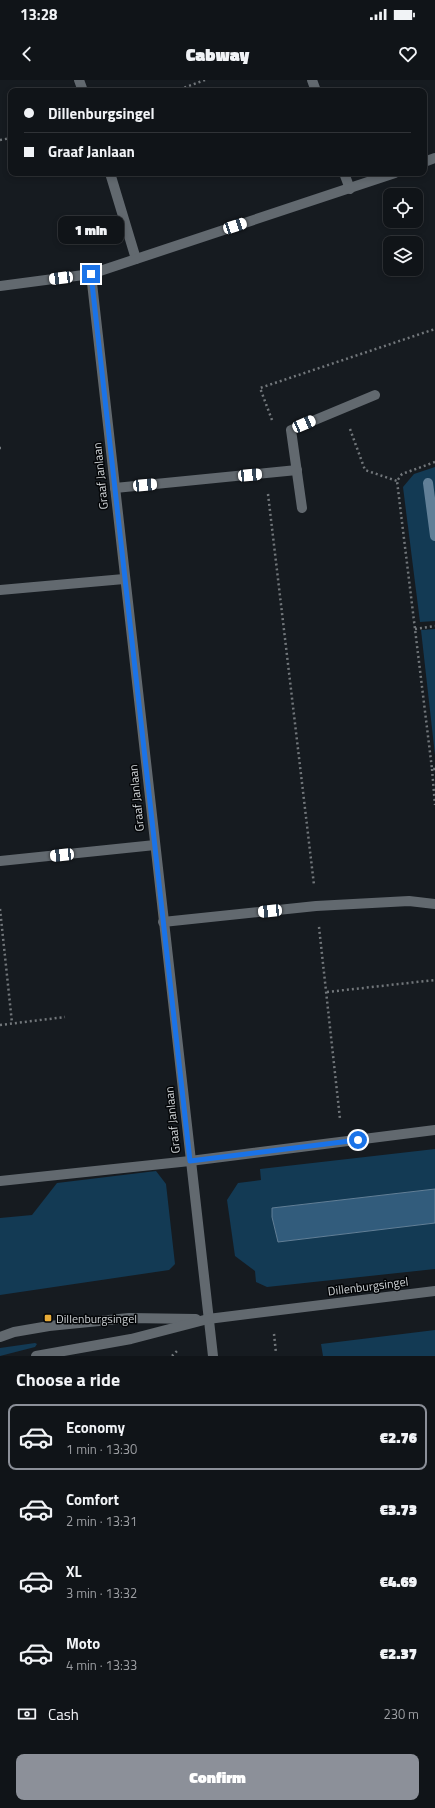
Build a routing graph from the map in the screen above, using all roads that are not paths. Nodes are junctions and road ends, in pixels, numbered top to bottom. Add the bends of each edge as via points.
1 (111, 176) edge
2 (345, 176) edge
3 (387, 176) edge
4 (350, 189) junction
5 (136, 259) junction
6 (91, 274) junction
7 (0, 286) edge
8 (375, 395) dead end
9 (297, 470) junction
10 (115, 488) junction
11 (302, 508) dead end
12 (124, 579) junction
13 (0, 590) edge
14 (155, 846) junction
15 (0, 861) edge
16 (435, 904) edge
17 (163, 922) junction
18 (435, 1130) edge
19 (190, 1161) junction
20 (0, 1181) edge
21 (435, 1291) edge
22 (208, 1319) junction
23 (0, 1337) edge
24 (36, 1356) edge
25 (213, 1356) edge

1 - 5 street
2 - 4 street
3 - 4 street
4 - 5 street
5 - 6 street
6 - 7 street
6 - 10 street, Graaf Janlaan
8 - 9 street via 291,430
9 - 10 street
9 - 11 street
10 - 12 street, Graaf Janlaan
12 - 13 street
12 - 14 street, Graaf Janlaan
14 - 15 street
14 - 17 street, Graaf Janlaan
16 - 17 street via 409,901 316,906
17 - 19 street, Graaf Janlaan
18 - 19 street
19 - 20 street
19 - 22 street, Graaf Janlaan
21 - 22 street, Dillenburgsingel
22 - 23 street, Dillenburgsingel via 129,1318 49,1326
22 - 24 street, Dillenburgsingel via 131,1339
22 - 25 street, Graaf Janlaan

